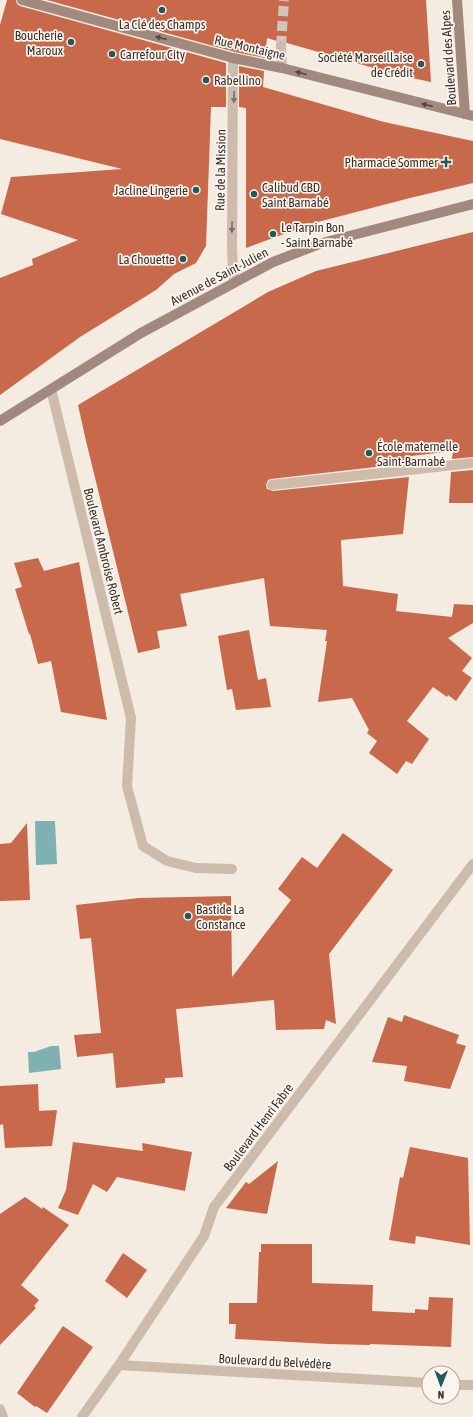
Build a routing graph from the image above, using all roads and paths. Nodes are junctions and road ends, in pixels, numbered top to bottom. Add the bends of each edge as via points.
1 (22, 0) edge
2 (457, 0) edge
3 (281, 46) tunnel mouth
4 (233, 58) junction
5 (282, 68) junction
6 (469, 115) edge
7 (473, 204) edge
8 (234, 282) junction
9 (51, 389) junction
10 (0, 421) edge
11 (473, 463) edge
12 (272, 485) dead end
13 (473, 864) edge
14 (232, 869) dead end
15 (119, 1365) junction
16 (421, 1383) edge
17 (461, 1384) edge
18 (473, 1385) edge
19 (0, 1409) edge
20 (4, 1417) edge
21 (82, 1417) edge

4 -> 1 street, Rue Montaigne
2 - 6 street, Boulevard des Alpes
3 - 5 street
4 - 5 street, Rue Montaigne
4 -> 8 street, Rue de la Mission
6 -> 5 street, Rue Montaigne
7 - 8 street, Avenue de Saint-Julien via 322,243 274,262
8 - 9 street, Avenue de Saint-Julien via 140,333
9 - 10 street, Avenue de Saint-Julien
9 - 14 street, Boulevard Ambroise Robert via 131,718 127,786 143,846 167,862 196,868
11 - 12 street
13 - 15 street, Boulevard Henri Fabre via 214,1207 204,1236
15 - 16 street, Boulevard du Belvédère
15 - 21 street, Boulevard Henri Fabre
17 - 18 street
19 - 20 street

